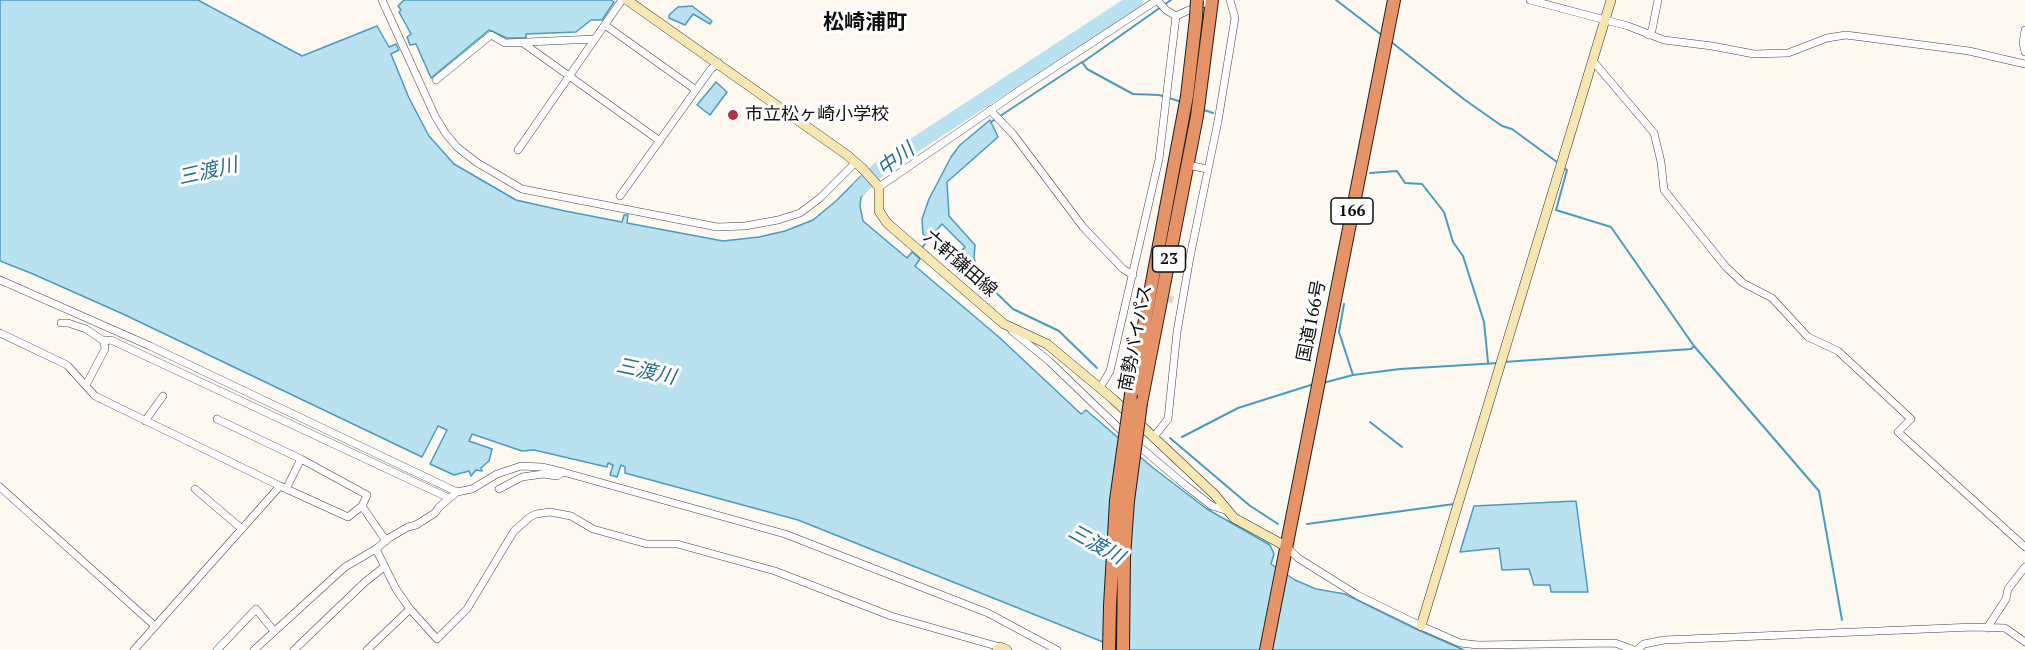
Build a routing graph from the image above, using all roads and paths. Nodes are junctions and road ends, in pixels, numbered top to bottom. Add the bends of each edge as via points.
1 (625, 0) edge
2 (1197, 0) edge
3 (1230, 0) edge
4 (1394, 0) edge
5 (1530, 0) edge
6 (1611, 0) edge
7 (1658, 0) edge
8 (383, 1) edge
9 (1211, 4) edge
10 (1176, 16) junction
11 (1605, 20) junction
12 (605, 25) junction
13 (2025, 30) edge
14 (1648, 35) junction
15 (595, 39) junction
16 (522, 42) junction
17 (2025, 52) edge
18 (1593, 61) junction
19 (718, 63) junction
20 (2025, 64) edge
21 (569, 76) junction
22 (436, 80) dead end
23 (696, 90) junction
24 (992, 113) junction
25 (660, 141) junction
26 (518, 150) dead end
27 (1159, 159) junction
28 (855, 163) junction
29 (1175, 163) junction
30 (1188, 165) junction
31 (1207, 169) junction
32 (879, 187) junction
33 (620, 196) dead end
34 (1133, 275) junction
35 (0, 280) edge
36 (1130, 289) junction
37 (1138, 291) tunnel mouth
38 (1173, 300) tunnel mouth
39 (1182, 302) junction
40 (61, 323) dead end
41 (1004, 324) junction
42 (0, 333) edge
43 (104, 341) junction
44 (86, 385) junction
45 (1100, 388) junction
46 (163, 396) dead end
47 (217, 419) dead end
48 (145, 421) junction
49 (1153, 438) junction
50 (301, 459) junction
51 (563, 472) junction
52 (0, 487) edge
53 (283, 488) junction
54 (195, 489) dead end
55 (499, 489) dead end
56 (457, 492) junction
57 (449, 498) junction
58 (362, 506) junction
59 (1228, 511) junction
60 (242, 529) junction
61 (386, 541) junction
62 (1287, 547) junction
63 (2025, 547) edge
64 (377, 551) junction
65 (384, 567) junction
66 (2025, 567) edge
67 (410, 609) junction
68 (155, 626) junction
69 (1421, 626) junction
70 (1987, 627) junction
71 (274, 631) junction
72 (2025, 642) edge
73 (1001, 649) edge
74 (135, 650) edge
75 (217, 650) edge
76 (254, 650) edge
77 (294, 650) edge
78 (367, 650) edge
79 (1057, 650) edge
80 (1109, 650) edge
81 (1124, 650) edge
82 (1266, 650) edge
83 (1636, 650) edge

1 - 12 street
1 - 19 main road
2 - 29 highway, 南勢バイパス / 23, bridge
3 - 31 street via 1235,18
4 - 62 highway, 国道166号 / 166
5 - 11 street
6 - 11 main road
7 - 14 street
8 - 28 street via 435,116 457,147 522,189 717,226 745,226 800,213
9 - 10 street
9 - 30 highway, 南勢バイパス / 23
10 - 24 street via 1157,0
10 - 27 street
11 - 14 street
11 - 18 main road
12 - 15 street
12 - 23 street
13 - 17 street
14 - 20 street via 1675,43 1778,54 1846,34 1969,51
15 - 16 street
15 - 21 street
16 - 21 street
16 - 22 street via 506,43 491,35
18 - 63 street via 1654,133 1664,190 1726,267 1743,283 1772,298 1808,337 1838,351 1911,419 1898,432
18 - 69 main road
19 - 23 street
19 - 28 main road
21 - 25 street
21 - 26 street
23 - 25 street
24 - 32 street
24 - 34 street via 1013,134 1083,227
25 - 33 street
27 - 29 street
27 - 34 street
28 - 32 main road
29 - 80 highway, 南勢バイパス / 23, bridge via 1131,394 1116,500
30 - 31 street
30 - 81 highway, 南勢バイパス / 23, bridge via 1141,402 1130,481 1122,605
31 - 39 street
32 - 41 main road, 六軒鎌田線 via 882,217
34 - 36 street
35 - 56 street via 150,345
36 - 37 street
36 - 45 street via 1110,370
38 - 39 street
39 - 49 street via 1168,419
40 - 43 street via 86,329
41 - 45 main road, 六軒鎌田線 via 1047,344
41 - 59 street via 1185,485 1212,506
42 - 44 street via 67,365
43 - 44 street via 105,349
43 - 57 street via 111,340
44 - 48 street via 95,396
45 - 49 main road, 六軒鎌田線
46 - 48 street
47 - 50 street
48 - 53 street
49 - 59 main road, 六軒鎌田線
50 - 53 street
50 - 58 street via 367,495
51 - 55 street via 557,476 522,477
51 - 56 street via 521,466
51 - 79 street via 785,534 988,613
52 - 68 street
53 - 58 street via 348,517
53 - 60 street
54 - 60 street
56 - 57 street
57 - 61 street via 435,513
58 - 61 street
59 - 62 main road, 六軒鎌田線
60 - 68 street
61 - 64 street
62 - 69 street via 1357,595
62 - 82 highway, 国道166号 / 166
64 - 65 street
64 - 71 street via 345,567
65 - 67 street
65 - 77 street
66 - 70 street
67 - 73 street via 437,639 472,602 514,531 530,517 550,512 647,544 677,544 775,570 891,616
67 - 78 street
68 - 74 street
69 - 83 street via 1467,644 1615,643
70 - 72 street via 2006,628
70 - 83 street via 1664,640
71 - 75 street via 256,609
71 - 76 street

